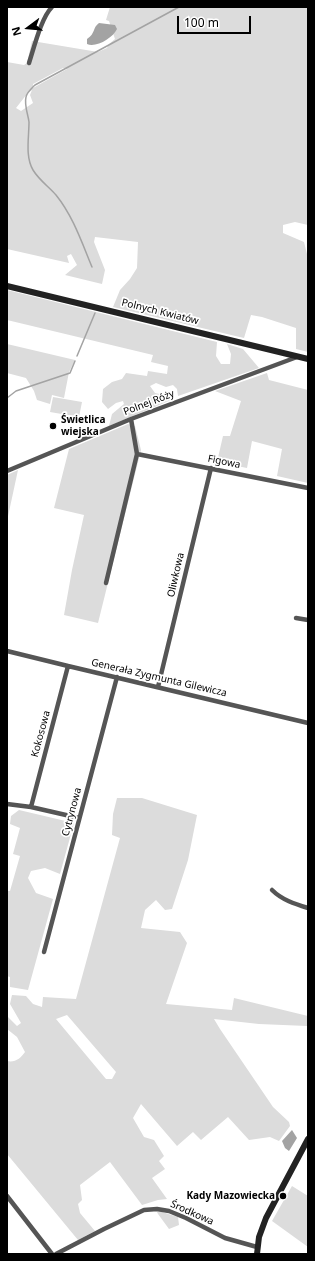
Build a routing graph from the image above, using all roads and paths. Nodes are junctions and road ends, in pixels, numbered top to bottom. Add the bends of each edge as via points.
1 (52, 7) edge
2 (29, 63) dead end
3 (7, 286) edge
4 (298, 356) junction
5 (308, 358) edge
6 (131, 420) junction
7 (137, 454) junction
8 (210, 468) junction
9 (7, 471) edge
10 (308, 488) edge
11 (106, 583) dead end
12 (296, 618) dead end
13 (308, 620) edge
14 (7, 651) edge
15 (68, 666) junction
16 (117, 677) junction
17 (158, 687) junction
18 (308, 723) edge
19 (7, 804) edge
20 (31, 807) junction
21 (79, 818) junction
22 (272, 890) dead end
23 (308, 908) edge
24 (44, 952) dead end
25 (308, 1139) edge
26 (7, 1196) edge
27 (257, 1247) junction
28 (52, 1254) edge
29 (56, 1254) edge
30 (257, 1254) edge

1 - 2 street via 39,32
3 - 4 street, Polnych Kwiatów
4 - 5 street, Polnych Kwiatów
4 - 6 street, Polnej Róży
6 - 7 street
6 - 9 street, Polnej Róży
7 - 8 street, Figowa
7 - 11 street
8 - 10 street, Figowa
8 - 17 street, Oliwkowa
12 - 13 street
14 - 15 street, Generała Zygmunta Gilewicza
15 - 16 street, Generała Zygmunta Gilewicza
15 - 20 street, Kokosowa
16 - 17 street, Generała Zygmunta Gilewicza
16 - 21 street, Cytrynowa
17 - 18 street, Generała Zygmunta Gilewicza
19 - 20 street
20 - 21 street
21 - 24 street, Cytrynowa
22 - 23 street via 287,901
25 - 27 street via 266,1218
26 - 28 street
27 - 29 street, Środkowa via 225,1238 186,1218 157,1209 144,1210
27 - 30 street

